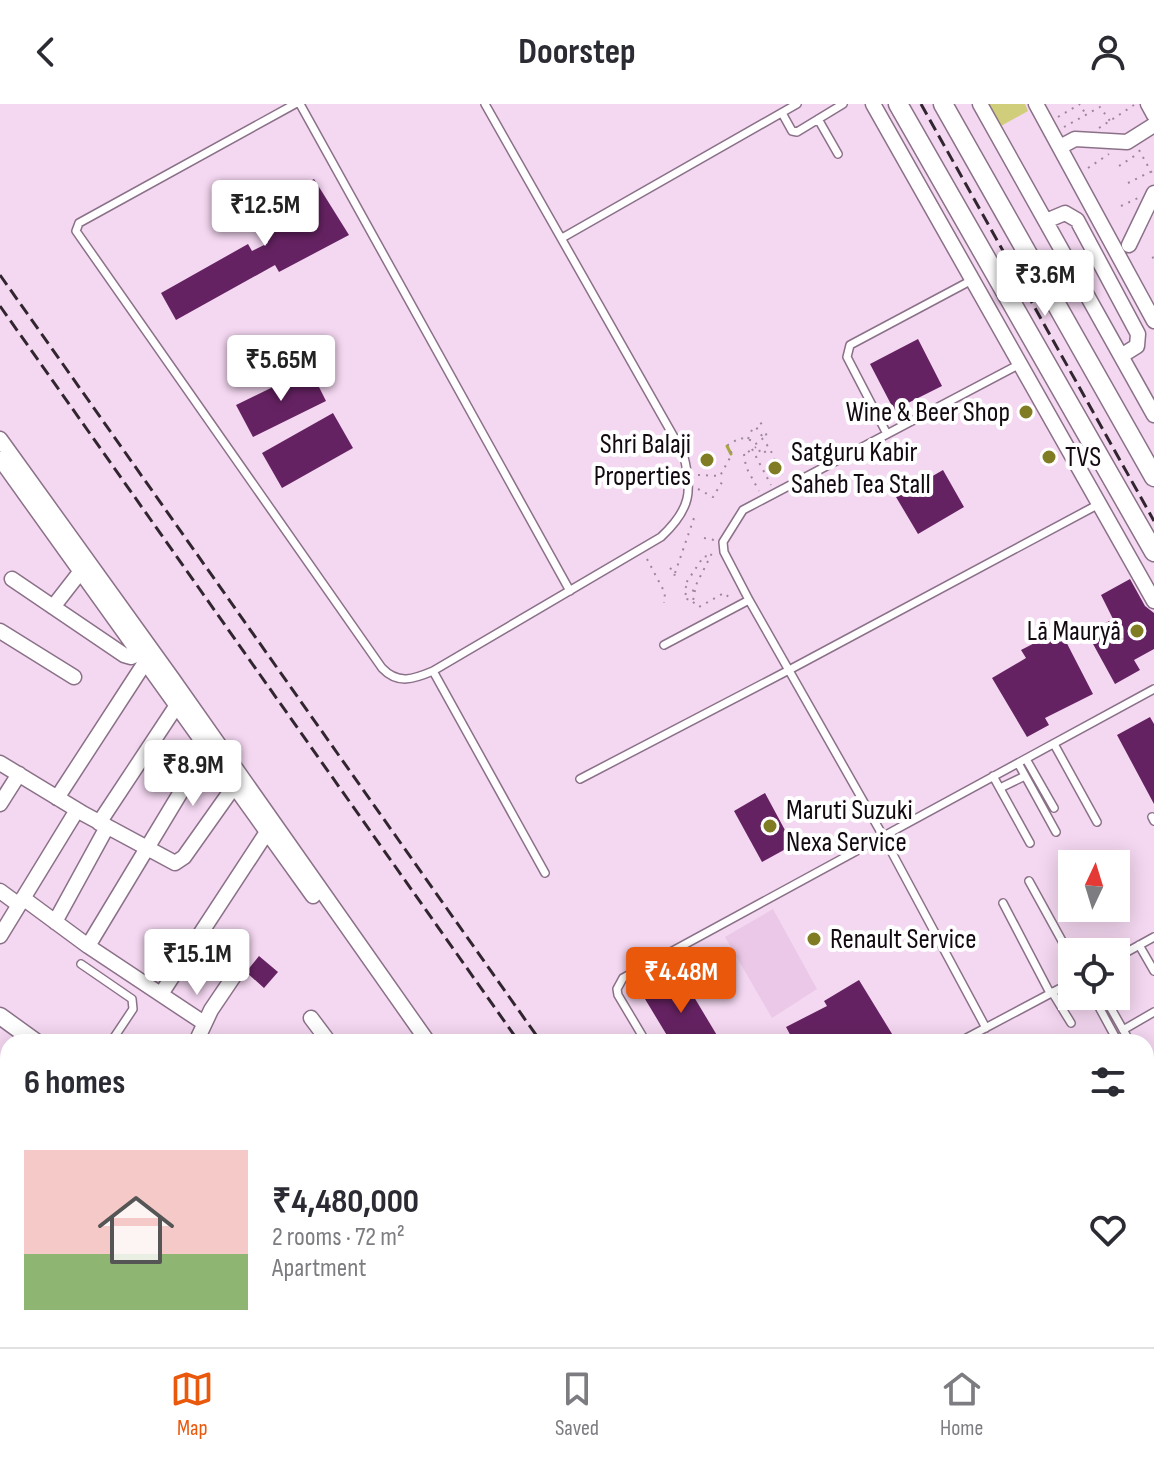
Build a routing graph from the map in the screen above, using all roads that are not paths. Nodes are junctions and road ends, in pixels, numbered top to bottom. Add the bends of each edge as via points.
1 (298, 104) edge
2 (485, 104) edge
3 (797, 104) edge
4 (843, 104) edge
5 (900, 104) edge
6 (943, 104) edge
7 (980, 104) edge
8 (1036, 104) edge
9 (1148, 104) edge
10 (876, 110) edge
11 (782, 113) junction
12 (1154, 115) edge
13 (818, 119) junction
14 (1154, 125) edge
15 (1053, 135) junction
16 (838, 154) dead end
17 (1154, 193) edge
18 (1046, 221) junction
19 (562, 238) junction
20 (1129, 245) dead end
21 (972, 279) junction
22 (1154, 321) edge
23 (1121, 356) junction
24 (1020, 364) junction
25 (1154, 415) edge
26 (887, 434) junction
27 (0, 439) edge
28 (0, 459) edge
29 (1154, 477) edge
30 (1120, 492) junction
31 (1099, 504) junction
32 (1154, 552) edge
33 (81, 571) junction
34 (12, 579) dead end
35 (570, 591) junction
36 (749, 600) junction
37 (1154, 601) edge
38 (53, 607) junction
39 (0, 631) edge
40 (664, 645) dead end
41 (143, 657) junction
42 (789, 670) junction
43 (433, 671) junction
44 (74, 677) dead end
45 (1154, 689) edge
46 (177, 705) junction
47 (1054, 744) junction
48 (208, 747) junction
49 (1022, 761) junction
50 (0, 763) edge
51 (19, 774) junction
52 (993, 776) junction
53 (1025, 776) junction
54 (580, 779) dead end
55 (235, 785) junction
56 (1000, 788) junction
57 (57, 798) junction
58 (0, 804) edge
59 (1054, 808) dead end
60 (77, 810) junction
61 (1097, 822) dead end
62 (103, 825) junction
63 (267, 832) junction
64 (1056, 832) dead end
65 (883, 836) junction
66 (1030, 843) dead end
67 (146, 849) junction
68 (545, 873) dead end
69 (1029, 881) dead end
70 (0, 891) edge
71 (21, 901) junction
72 (1003, 903) dead end
73 (55, 922) junction
74 (0, 936) edge
75 (1060, 938) edge
76 (1153, 939) edge
77 (1139, 945) junction
78 (88, 946) junction
79 (1130, 950) edge
80 (81, 964) dead end
81 (1154, 971) edge
82 (236, 973) dead end
83 (1058, 989) edge
84 (1051, 993) junction
85 (161, 994) junction
86 (1101, 1010) edge
87 (1112, 1010) edge
88 (1154, 1012) edge
89 (0, 1016) edge
90 (311, 1018) dead end
91 (204, 1023) junction
92 (1071, 1023) dead end
93 (986, 1028) junction
94 (1123, 1030) junction
95 (25, 1034) edge
96 (116, 1034) edge
97 (199, 1034) edge
98 (323, 1034) edge
99 (413, 1034) edge
100 (422, 1034) edge
101 (641, 1034) edge
102 (974, 1034) edge
103 (1114, 1034) edge
104 (1125, 1034) edge

1 - 35 lane
1 - 43 lane via 79,223 76,231 382,668 402,679
2 - 19 lane
3 - 11 lane
4 - 13 lane
5 - 10 street
5 - 30 main road
6 - 29 main road
7 - 18 street
8 - 15 street
9 - 12 street
10 - 21 street
11 - 13 lane via 795,132
11 - 19 lane
13 - 16 lane
14 - 15 street via 1127,142
15 - 22 street
17 - 20 street
18 - 23 street
18 - 23 street via 1065,213 1077,220 1138,334 1137,346
19 - 35 lane via 683,453 690,495 675,524 661,537
21 - 24 street
21 - 26 lane via 850,345 847,357
23 - 25 street
24 - 26 lane
24 - 31 street
26 - 36 lane via 737,516 724,537 724,552
27 - 100 street
28 - 33 street
30 - 31 street
30 - 32 main road
31 - 37 street
31 - 42 lane
33 - 38 street
33 - 41 street
34 - 38 street
35 - 43 lane
36 - 40 lane
36 - 42 lane
38 - 41 street via 124,655
39 - 44 street
41 - 46 street
41 - 57 street
42 - 54 lane
42 - 65 lane
43 - 68 lane
45 - 47 lane
46 - 48 street
46 - 62 street
47 - 49 lane
47 - 61 lane
48 - 55 street
48 - 67 street
49 - 52 lane
49 - 53 lane
49 - 59 lane
50 - 51 street
51 - 57 street
51 - 58 street
52 - 56 lane
52 - 65 lane
53 - 56 lane
53 - 64 lane
55 - 63 street
55 - 67 street via 181,860 170,862
56 - 66 lane
57 - 60 street
60 - 62 street
60 - 71 street
62 - 67 street
62 - 73 street
63 - 85 street
63 - 99 street
65 - 93 lane
65 - 101 lane via 623,978 618,995
67 - 78 street
69 - 75 lane
70 - 71 street
71 - 73 street
71 - 74 street
72 - 84 lane
73 - 78 street
76 - 77 lane
77 - 79 lane
77 - 81 lane
78 - 85 street
80 - 96 lane via 132,999 133,1009
82 - 91 street
83 - 84 lane
84 - 92 lane
84 - 93 lane
85 - 91 street
86 - 103 lane
87 - 94 lane
88 - 94 lane
89 - 95 street
90 - 98 street
91 - 97 street
93 - 102 lane
94 - 104 lane

